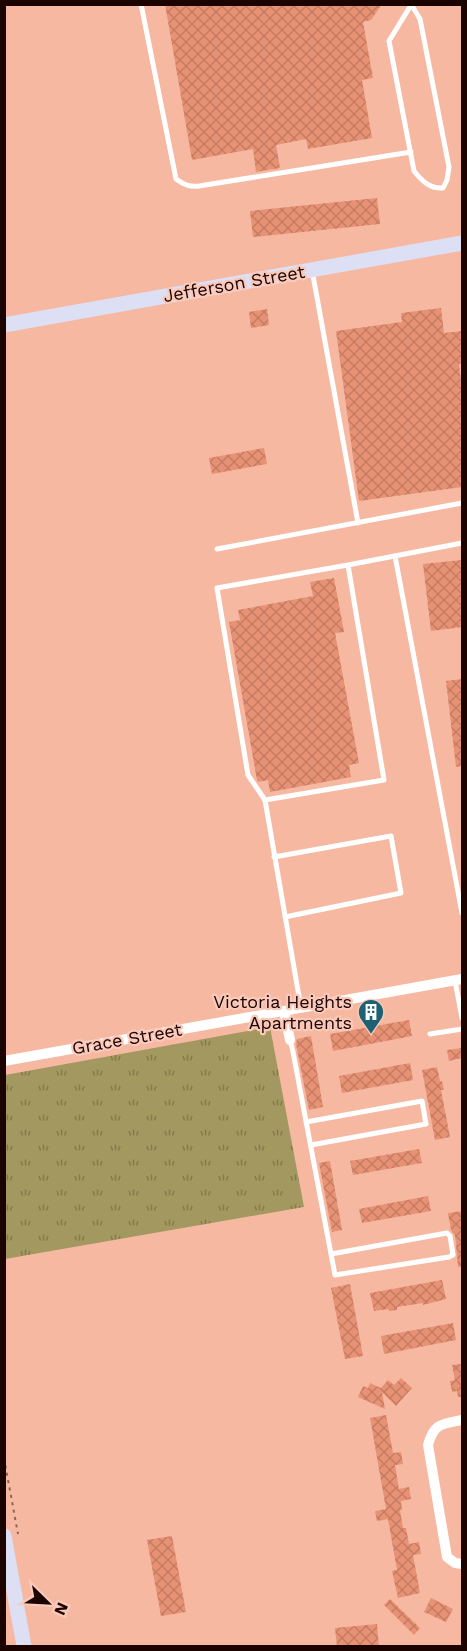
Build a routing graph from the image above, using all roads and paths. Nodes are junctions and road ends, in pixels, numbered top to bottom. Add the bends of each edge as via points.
1 (141, 4) edge
2 (411, 5) edge
3 (411, 152) junction
4 (462, 243) edge
5 (311, 270) junction
6 (4, 325) edge
7 (462, 503) edge
8 (358, 522) junction
9 (462, 543) edge
10 (218, 549) dead end
11 (394, 556) junction
12 (348, 565) junction
13 (265, 800) junction
14 (274, 857) junction
15 (462, 913) edge
16 (285, 917) junction
17 (459, 980) edge
18 (301, 1008) junction
19 (284, 1011) junction
20 (462, 1018) edge
21 (462, 1029) edge
22 (430, 1034) dead end
23 (290, 1040) joint
24 (4, 1061) edge
25 (306, 1122) junction
26 (311, 1145) junction
27 (331, 1254) junction
28 (462, 1420) edge
29 (4, 1536) edge
30 (459, 1564) edge
31 (24, 1647) edge

1 - 3 lane via 176,179 182,184 192,187
2 - 3 lane via 389,41
2 - 3 lane via 420,19 449,167 443,188 422,181 414,171
4 - 5 street, Jefferson Street
5 - 6 street, Jefferson Street
5 - 8 lane
7 - 8 lane
8 - 10 lane
9 - 11 lane
11 - 12 lane
11 - 15 lane
12 - 13 lane via 384,780
12 - 13 lane via 217,588 248,776
13 - 14 lane
14 - 16 lane
14 - 16 lane via 391,836 401,893
16 - 18 lane
17 - 18 street, Grace Street
17 - 20 lane
18 - 19 street, Grace Street
19 - 23 street
19 - 24 street, Grace Street
21 - 22 lane
23 - 25 lane
25 - 26 lane
25 - 26 lane via 422,1101 426,1125
26 - 27 lane
27 - 27 lane via 335,1275 453,1255 447,1233
28 - 30 street via 440,1424 428,1445 447,1557
29 - 31 street

